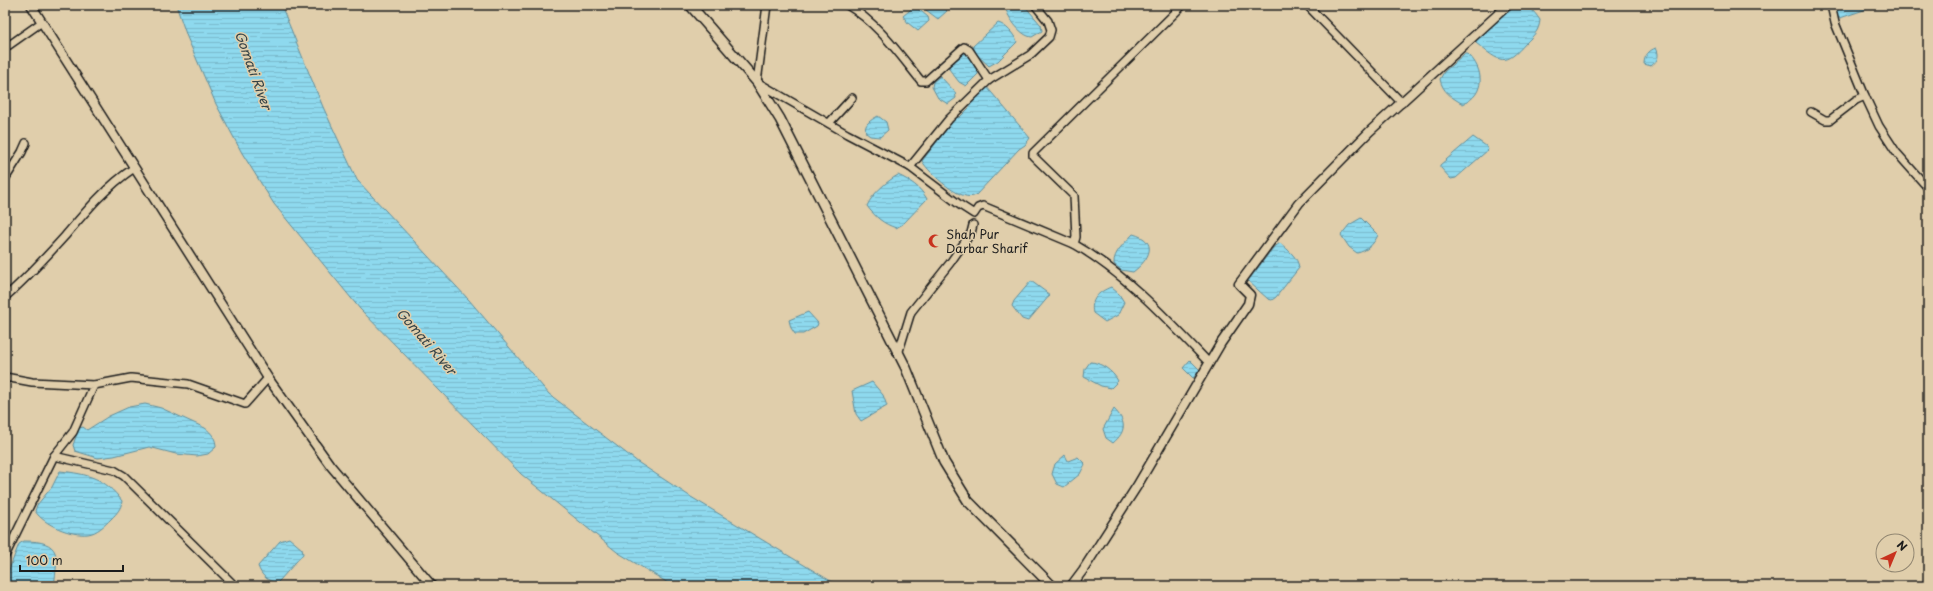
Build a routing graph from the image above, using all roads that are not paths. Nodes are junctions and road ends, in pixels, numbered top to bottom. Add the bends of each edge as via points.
1 (31, 5) edge
2 (690, 5) edge
3 (767, 5) edge
4 (848, 5) edge
5 (1035, 5) edge
6 (1183, 5) edge
7 (1307, 5) edge
8 (1508, 5) edge
9 (1831, 5) edge
10 (42, 22) junction
11 (5, 48) edge
12 (989, 80) junction
13 (757, 82) junction
14 (1865, 96) junction
15 (852, 98) dead end
16 (1402, 103) junction
17 (1811, 112) dead end
18 (829, 123) junction
19 (26, 143) dead end
20 (910, 167) junction
21 (134, 168) junction
22 (5, 178) edge
23 (1928, 188) edge
24 (973, 225) dead end
25 (1074, 244) junction
26 (5, 297) edge
27 (898, 354) junction
28 (1209, 363) junction
29 (5, 377) edge
30 (268, 378) junction
31 (94, 385) junction
32 (54, 456) junction
33 (5, 556) edge
34 (235, 586) edge
35 (432, 586) edge
36 (1052, 586) edge
37 (1071, 586) edge

1 - 10 street
2 - 13 main road
3 - 13 street
4 - 12 street via 861,13 879,31 920,81 926,81 964,47 969,50
5 - 12 street via 1048,21 1051,30 1049,37 1030,54
6 - 25 street via 1033,153 1035,159 1074,196
7 - 16 street
8 - 16 street
9 - 14 street via 1835,22
10 - 11 street
10 - 21 street
12 - 20 street via 949,119
13 - 18 street
13 - 27 main road via 780,119
14 - 17 street via 1830,120 1824,120
14 - 23 street via 1879,126 1896,152
15 - 18 street
16 - 28 street via 1370,131 1299,203 1240,284 1250,295 1248,304
18 - 20 street
19 - 22 street
20 - 25 street via 974,214 983,206
21 - 26 street via 119,178 95,201 63,239
21 - 30 street
24 - 27 street via 950,263 911,312
25 - 28 street via 1113,272 1160,312
27 - 36 main road via 944,462 968,501
28 - 37 street via 1117,518
29 - 31 street via 32,382
30 - 31 street via 245,404 188,384 131,378
30 - 35 street via 330,465
31 - 32 street via 73,432
32 - 33 street
32 - 34 street via 114,470 124,476

